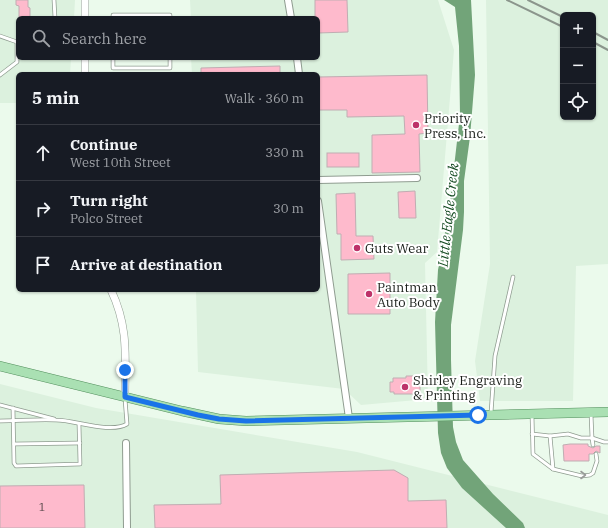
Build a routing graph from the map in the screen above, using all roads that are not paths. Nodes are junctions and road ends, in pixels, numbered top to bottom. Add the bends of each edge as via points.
1 (54, 0) edge
2 (85, 0) edge
3 (288, 0) edge
4 (55, 16) edge
5 (85, 16) edge
6 (113, 16) edge
7 (170, 16) edge
8 (291, 16) edge
9 (0, 36) edge
10 (16, 42) edge
11 (17, 60) edge
12 (85, 60) edge
13 (113, 60) edge
14 (170, 60) edge
15 (297, 60) edge
16 (151, 68) junction
17 (85, 72) edge
18 (151, 72) edge
19 (299, 72) edge
20 (0, 75) edge
21 (417, 178) dead end
22 (320, 180) edge
23 (320, 216) edge
24 (513, 277) dead end
25 (114, 292) edge
26 (0, 366) edge
27 (125, 397) junction
28 (0, 405) edge
29 (13, 408) junction
30 (591, 412) junction
31 (608, 412) edge
32 (491, 414) junction
33 (532, 414) junction
34 (349, 418) junction
35 (58, 420) junction
36 (0, 421) edge
37 (14, 421) junction
38 (79, 424) junction
39 (532, 434) junction
40 (550, 436) junction
41 (592, 438) junction
42 (608, 442) edge
43 (80, 443) junction
44 (14, 444) junction
45 (126, 444) dead end
46 (594, 445) dead end
47 (596, 454) dead end
48 (553, 469) junction
49 (127, 528) edge

1 - 4 lane
2 - 5 street
3 - 8 street
6 - 7 lane
9 - 10 lane
11 - 20 lane
12 - 17 street
13 - 16 lane via 113,68
14 - 16 lane via 170,68
15 - 19 street
16 - 18 lane
21 - 22 street
23 - 34 street
24 - 32 lane via 495,356
25 - 27 street via 124,326
26 - 27 main road
27 - 34 main road via 219,419 246,421
27 - 38 lane via 127,424 105,427
28 - 29 lane
29 - 35 lane
29 - 37 lane
30 - 31 main road
30 - 33 main road
30 - 41 lane
32 - 33 main road
32 - 34 main road
33 - 39 lane
35 - 37 lane
35 - 38 lane
36 - 37 lane
37 - 44 lane
38 - 43 lane
39 - 40 lane
39 - 48 lane via 533,454
40 - 41 lane via 562,434
40 - 48 lane
41 - 42 lane
41 - 46 lane
43 - 44 lane
43 - 44 lane via 78,465 16,466
45 - 49 street
48 -> 47 lane via 578,476 590,475 595,468

